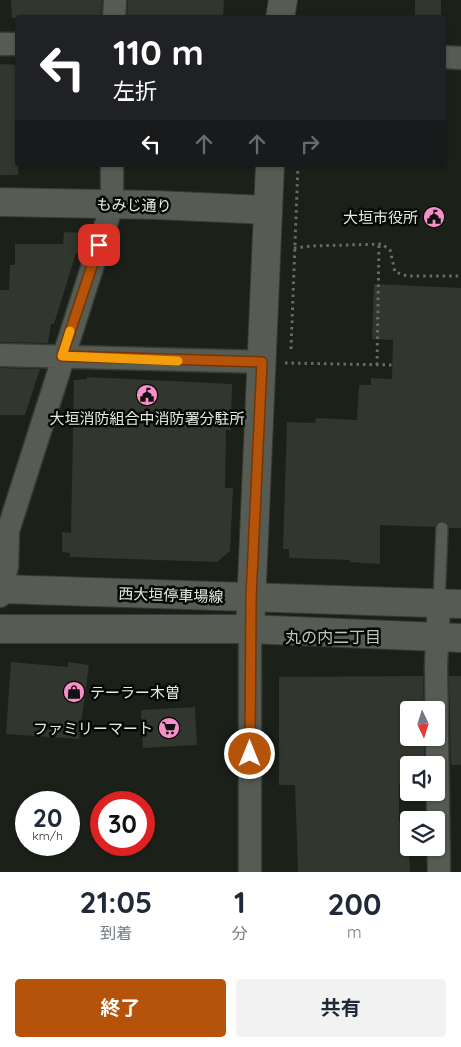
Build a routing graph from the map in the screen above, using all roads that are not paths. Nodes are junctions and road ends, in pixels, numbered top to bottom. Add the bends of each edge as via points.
1 (115, 0) edge
2 (283, 0) edge
3 (114, 15) edge
4 (280, 15) edge
5 (0, 44) edge
6 (15, 44) edge
7 (446, 57) edge
8 (461, 58) edge
9 (112, 167) edge
10 (270, 167) edge
11 (0, 202) edge
12 (112, 205) junction
13 (268, 210) junction
14 (0, 355) edge
15 (62, 356) junction
16 (262, 362) junction
17 (442, 528) dead end
18 (0, 592) edge
19 (251, 598) junction
20 (450, 604) edge
21 (0, 629) edge
22 (250, 629) junction
23 (449, 638) edge
24 (250, 872) edge
25 (439, 872) edge

1 - 3 street
2 - 4 main road
5 - 6 street
7 - 8 street
9 - 12 street
10 - 13 main road
11 - 12 main road, もみじ通り
12 - 13 main road, もみじ通り
12 - 15 street
13 - 16 main road
14 - 15 street
15 - 16 street
15 - 18 street via 8,530 7,566
16 - 19 main road
17 - 20 lane
18 - 19 main road, 西大垣停車場線
19 - 20 main road, 西大垣停車場線
19 - 22 main road
20 - 23 street
21 - 22 main road
22 - 23 main road
22 - 24 street
23 - 25 street

